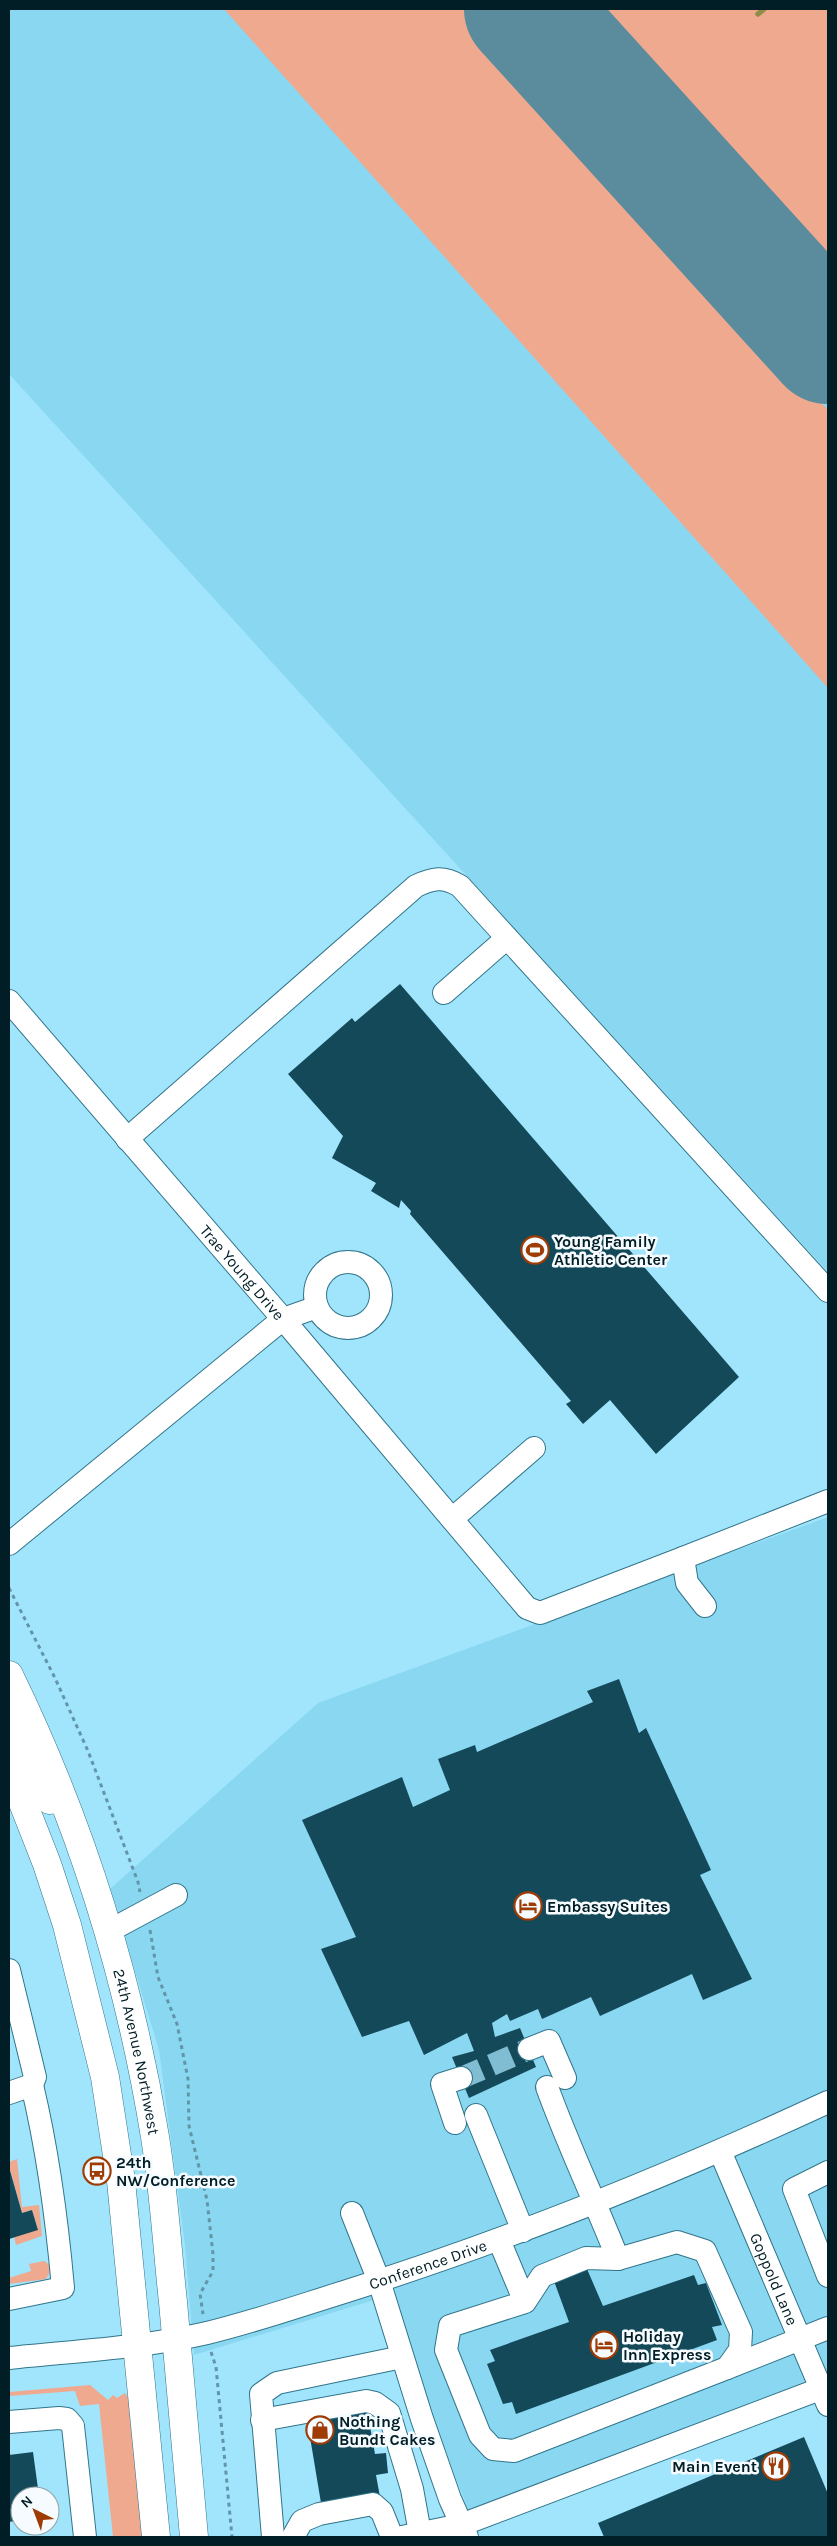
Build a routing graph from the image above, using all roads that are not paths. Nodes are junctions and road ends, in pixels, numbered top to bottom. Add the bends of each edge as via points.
1 (507, 938) junction
2 (444, 993) dead end
3 (9, 1001) edge
4 (127, 1139) junction
5 (828, 1291) edge
6 (317, 1307) dead end
7 (283, 1319) junction
8 (534, 1448) dead end
9 (828, 1501) edge
10 (452, 1519) junction
11 (9, 1544) edge
12 (683, 1558) junction
13 (705, 1606) dead end
14 (9, 1675) edge
15 (9, 1723) edge
16 (9, 1767) edge
17 (80, 1842) junction
18 (176, 1895) dead end
19 (109, 1931) junction
20 (9, 1970) edge
21 (14, 2015) edge
22 (529, 2049) tunnel mouth
23 (461, 2078) tunnel mouth
24 (32, 2085) junction
25 (9, 2093) edge
26 (828, 2102) edge
27 (476, 2115) dead end
28 (455, 2123) dead end
29 (720, 2151) junction
30 (828, 2172) edge
31 (596, 2203) junction
32 (352, 2213) dead end
33 (524, 2231) junction
34 (499, 2240) junction
35 (618, 2259) junction
36 (828, 2276) edge
37 (379, 2281) junction
38 (9, 2299) edge
39 (525, 2302) junction
40 (828, 2328) edge
41 (176, 2338) junction
42 (799, 2340) junction
43 (137, 2344) junction
44 (402, 2357) junction
45 (9, 2358) edge
46 (727, 2368) junction
47 (824, 2397) edge
48 (262, 2420) junction
49 (9, 2422) edge
50 (464, 2531) edge
51 (411, 2535) edge
52 (85, 2537) edge
53 (156, 2537) edge
54 (194, 2537) edge
55 (273, 2537) edge
56 (294, 2537) edge
57 (392, 2537) edge

1 - 2 street
1 - 4 street via 455,882 433,878 416,886
1 - 5 street
3 - 4 street, Trae Young Drive
4 - 7 street, Trae Young Drive
6 - 7 street
7 - 10 street
7 - 11 street, Trae Young Drive
8 - 10 street
9 - 12 street
10 - 12 street via 527,1608 540,1613
12 - 13 street via 687,1583
14 - 17 main road, 24th Avenue Northwest via 60,1788
15 - 17 main road via 34,1776
16 - 43 main road via 64,1916 105,2077 121,2181
17 - 19 main road, 24th Avenue Northwest
18 - 19 street
19 - 41 main road, 24th Avenue Northwest via 140,2056 155,2139
20 - 21 street
21 - 24 street via 35,2077
22 - 31 street via 549,2041 564,2134
23 - 28 street via 442,2084
24 - 25 street
24 - 38 street via 44,2136 63,2288
26 - 29 street, Conference Drive
27 - 33 street
29 - 31 street, Conference Drive
29 - 42 street, Goppold Lane
30 - 36 street via 794,2189
31 - 33 street, Conference Drive
31 - 35 street
32 - 37 street
33 - 34 street, Conference Drive
34 - 37 street, Conference Drive
34 - 39 street
35 - 39 street via 586,2258 542,2276
35 - 46 street via 677,2242 705,2251 741,2332 740,2350
37 - 41 street, Conference Drive via 206,2333
37 - 44 street
39 - 46 street via 450,2326 446,2350 480,2435 493,2449 514,2451
40 - 42 street
41 - 43 street, Conference Drive
41 - 54 main road, 24th Avenue Northwest
42 - 46 street
42 - 47 street, Goppold Lane
43 - 45 street, Conference Drive
43 - 53 main road
44 - 48 street via 277,2383 261,2394
44 - 50 street
47 - 50 street
48 - 51 street via 366,2401 389,2413 406,2470
48 - 55 street
49 - 52 street via 59,2418 67,2419 73,2426
50 - 51 street
56 - 57 street via 302,2521 319,2514 373,2504 382,2512

